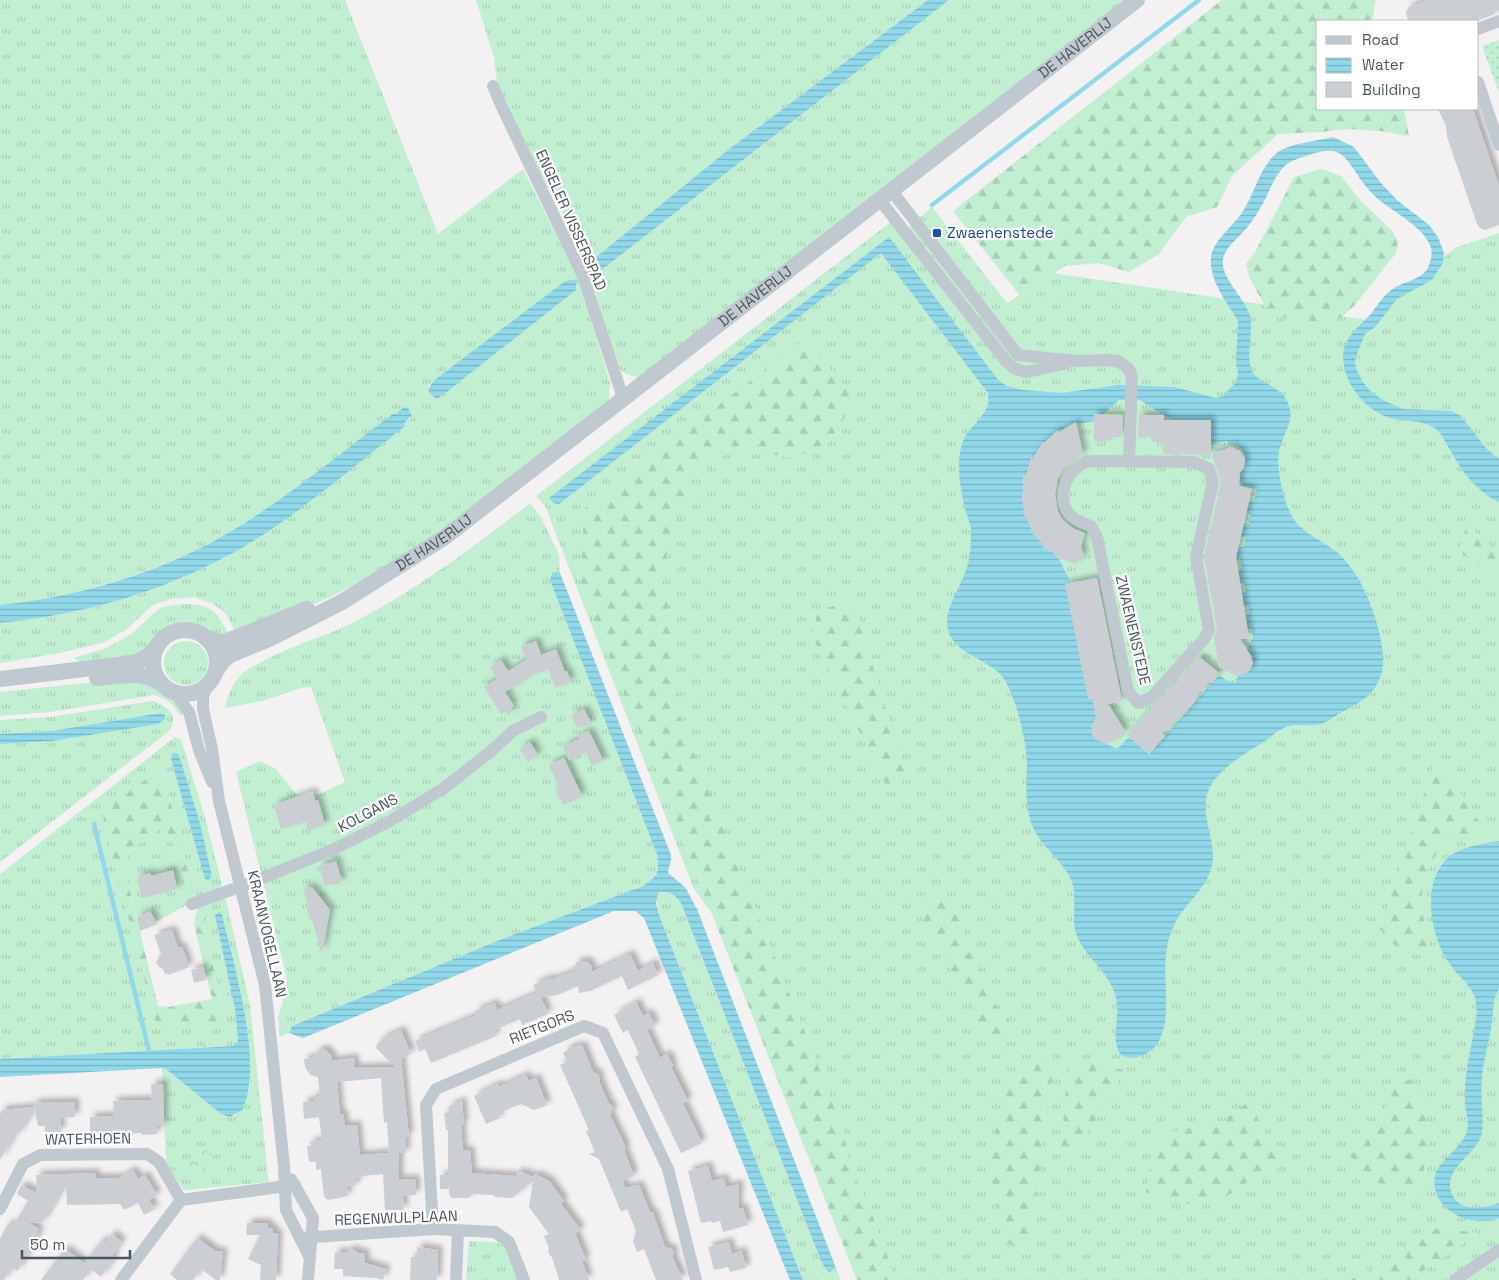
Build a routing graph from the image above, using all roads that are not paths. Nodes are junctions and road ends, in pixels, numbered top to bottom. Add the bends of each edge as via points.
1 (1137, 0) edge
2 (1499, 21) edge
3 (1479, 29) edge
4 (1479, 85) edge
5 (494, 86) dead end
6 (1499, 145) edge
7 (885, 194) junction
8 (623, 398) junction
9 (1129, 461) junction
10 (369, 584) junction
11 (206, 638) junction
12 (157, 647) junction
13 (216, 671) junction
14 (0, 678) edge
15 (207, 685) junction
16 (0, 686) edge
17 (167, 687) junction
18 (540, 717) dead end
19 (220, 801) junction
20 (240, 886) junction
21 (192, 904) dead end
22 (290, 1185) junction
23 (181, 1200) junction
24 (0, 1209) edge
25 (433, 1229) junction
26 (458, 1231) junction
27 (306, 1238) junction
28 (1499, 1250) edge
29 (121, 1280) edge
30 (308, 1280) edge
31 (456, 1280) edge
32 (524, 1280) edge
33 (696, 1280) edge
34 (1455, 1280) edge

1 - 7 street, DE HAVERLIJ
2 - 3 street
4 - 6 street
5 - 8 street, ENGELER VISSERSPAD via 583,276
7 - 8 street, DE HAVERLIJ
7 - 9 street via 1015,369 1027,372 1076,362 1118,362 1128,368 1132,377
8 - 10 street, DE HAVERLIJ via 445,537
9 - 9 street, ZWAENENSTEDE via 1194,462 1209,469 1213,482 1196,557 1209,630 1152,697 1138,703 1128,690 1097,537 1092,526 1070,515 1064,504 1063,490 1069,476 1090,461
10 - 11 street, DE HAVERLIJ via 225,642
10 - 13 street, DE HAVERLIJ via 342,602 230,655
11 - 12 street via 197,632 180,631 171,634
11 - 13 street via 217,656
12 - 14 street via 135,663
12 - 17 street via 155,673
13 - 15 street
15 - 17 street via 189,694
15 - 19 street, KRAANVOGELLAAN via 203,709
16 - 17 street via 137,674 151,676
17 - 19 street, KRAANVOGELLAAN via 190,712 200,750
18 - 20 street, KOLGANS via 513,732 444,788 390,821 334,849
19 - 20 street, KRAANVOGELLAAN
20 - 21 street, KOLGANS
20 - 22 street, KRAANVOGELLAAN via 265,985 284,1166
22 - 23 street
22 - 27 street, KRAANVOGELLAAN via 286,1210
22 - 27 street, KRAANVOGELLAAN via 313,1218
23 - 24 street, WATERHOEN via 159,1162 146,1154 40,1155 23,1164
23 - 29 street
25 - 26 street, REGENWULPLAAN
25 - 27 street, REGENWULPLAAN
25 - 33 street, RIETGORS via 426,1105 436,1089 584,1026 603,1033 668,1168
26 - 31 street
26 - 32 street, REGENWULPLAAN via 495,1232 509,1242
27 - 30 street, KRAANVOGELLAAN via 310,1258
28 - 34 street

